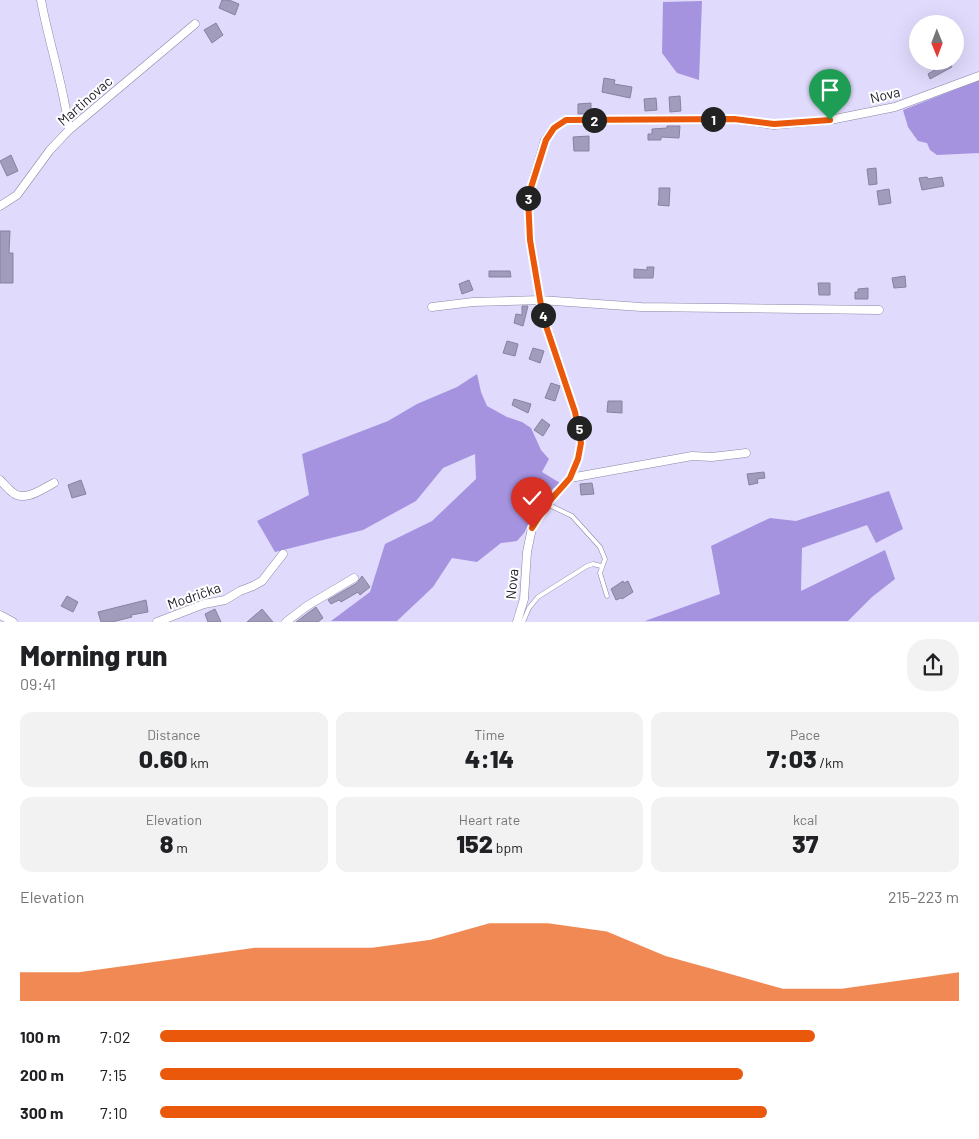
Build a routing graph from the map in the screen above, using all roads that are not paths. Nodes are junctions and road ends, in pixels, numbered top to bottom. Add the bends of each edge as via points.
1 (41, 0) edge
2 (195, 24) dead end
3 (979, 76) edge
4 (69, 130) junction
5 (0, 206) edge
6 (540, 300) junction
7 (432, 307) dead end
8 (879, 310) dead end
9 (746, 453) dead end
10 (570, 478) junction
11 (0, 480) edge
12 (54, 483) dead end
13 (547, 504) junction
14 (283, 554) dead end
15 (602, 566) junction
16 (354, 578) dead end
17 (607, 596) dead end
18 (0, 615) edge
19 (13, 622) edge
20 (157, 622) edge
21 (286, 622) edge
22 (517, 622) edge
23 (524, 622) edge

1 - 4 street
2 - 4 street, Martinovac
3 - 6 street, Nova via 895,107 830,120 774,124 734,119 566,120 554,128 546,140 528,197 530,240
4 - 5 street, Martinovac via 17,195
6 - 7 street
6 - 8 street via 641,307
6 - 10 street, Nova via 580,432 580,449
9 - 10 street via 692,456
10 - 13 street, Nova
11 - 12 street via 12,493 26,497
13 - 15 lane via 572,516 600,547 605,559
13 - 22 street, Nova via 535,522 529,540 524,599
14 - 20 street, Modrička via 253,586 225,600 204,604
15 - 17 lane via 600,573
15 - 23 lane via 587,566 538,597
16 - 21 street
18 - 19 street

